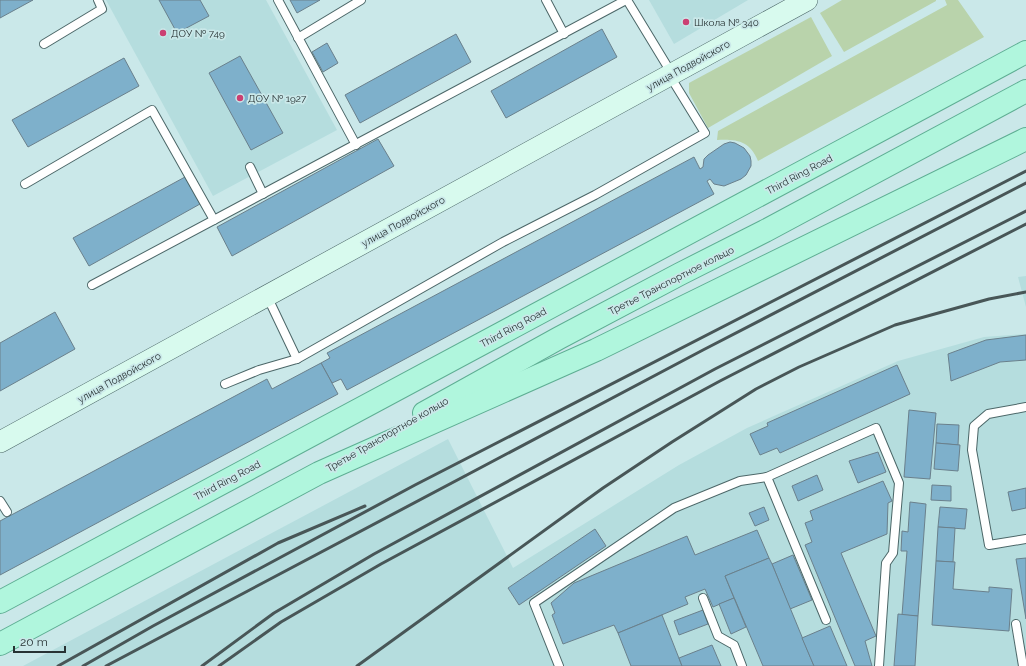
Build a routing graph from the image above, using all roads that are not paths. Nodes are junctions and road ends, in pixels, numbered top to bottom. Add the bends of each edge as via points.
1 (98, 0) edge
2 (278, 0) edge
3 (361, 0) edge
4 (546, 0) edge
5 (627, 0) edge
6 (807, 0) edge
7 (564, 34) junction
8 (298, 38) junction
9 (44, 44) dead end
10 (1026, 52) edge
11 (672, 74) junction
12 (1026, 91) edge
13 (1026, 139) edge
14 (356, 145) junction
15 (250, 167) dead end
16 (25, 184) dead end
17 (263, 194) junction
18 (214, 220) junction
19 (92, 285) dead end
20 (267, 296) junction
21 (297, 359) junction
22 (225, 384) dead end
23 (1026, 407) edge
24 (0, 442) edge
25 (319, 473) junction
26 (767, 477) junction
27 (0, 501) edge
28 (7, 512) dead end
29 (1026, 539) edge
30 (703, 598) dead end
31 (0, 602) edge
32 (826, 620) dead end
33 (1016, 624) dead end
34 (5, 642) edge
35 (559, 666) edge
36 (742, 666) edge
37 (879, 666) edge
38 (1023, 666) edge

1 - 9 lane via 102,9
2 - 8 lane
3 - 8 lane
4 - 7 lane
5 - 7 lane
5 - 11 lane
6 - 11 street, улица Подвойского
7 - 14 lane
8 - 14 lane
10 - 31 main road, Third Ring Road
11 - 20 street, улица Подвойского
11 - 21 lane via 673,82 705,133 595,195 503,242
12 - 25 main road, Третье Транспортное кольцо via 559,338
13 - 25 main road via 596,350
14 - 17 lane
15 - 17 lane
16 - 18 lane via 152,110
17 - 18 lane
18 - 19 lane
20 - 21 lane
20 - 24 street, улица Подвойского
21 - 22 lane via 259,370
23 - 29 lane via 988,414 974,426 972,450 989,545
25 - 34 main road
26 - 32 lane
26 - 35 lane via 740,481 674,508 534,603
26 - 37 lane via 876,428 898,483 893,553 886,563
27 - 28 lane
30 - 36 lane via 718,636 734,645
33 - 38 lane

